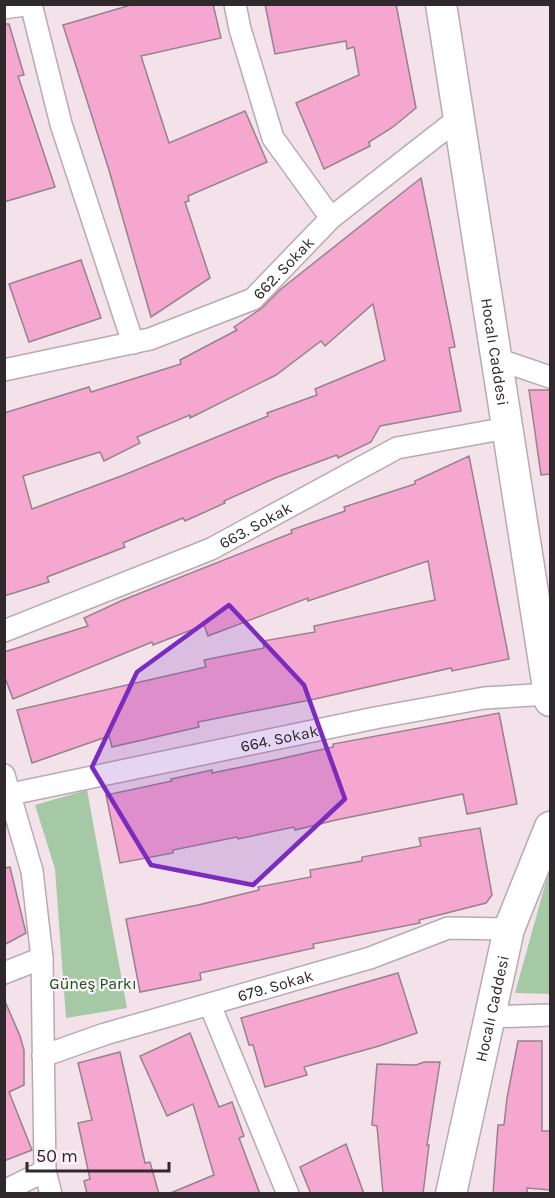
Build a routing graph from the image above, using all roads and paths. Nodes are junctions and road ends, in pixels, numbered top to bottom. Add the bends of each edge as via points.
1 (31, 4) edge
2 (235, 4) edge
3 (441, 4) edge
4 (4, 8) edge
5 (459, 118) junction
6 (331, 218) junction
7 (133, 343) junction
8 (497, 359) junction
9 (4, 370) edge
10 (550, 377) edge
11 (507, 428) junction
12 (4, 631) edge
13 (550, 698) edge
14 (8, 785) edge
15 (550, 826) edge
16 (509, 928) junction
17 (42, 958) junction
18 (4, 973) edge
19 (210, 1005) junction
20 (550, 1016) edge
21 (489, 1017) junction
22 (43, 1056) junction
23 (45, 1171) junction
24 (4, 1191) edge
25 (51, 1194) edge
26 (288, 1194) edge
27 (451, 1194) edge

1 - 4 street
1 - 7 street via 61,124
2 - 6 street via 273,138
3 - 5 street, Hocalı Caddesi
5 - 6 street, 662. Sokak
5 - 8 street, Hocalı Caddesi
6 - 7 street, 662. Sokak via 253,299
7 - 9 street, 662. Sokak
8 - 10 street
8 - 11 street, Hocalı Caddesi
11 - 12 street, 663. Sokak via 396,448 211,549
11 - 13 street, Hocalı Caddesi
13 - 14 street, 664. Sokak via 483,698
14 - 17 street via 32,871
15 - 16 street, Hocalı Caddesi
16 - 19 street, 679. Sokak via 448,928 370,958
16 - 21 street, Hocalı Caddesi
17 - 18 street
17 - 22 street
19 - 22 street, 679. Sokak
19 - 26 street
20 - 21 street
21 - 27 street, Hocalı Caddesi
22 - 23 street
23 - 24 street
23 - 25 street

